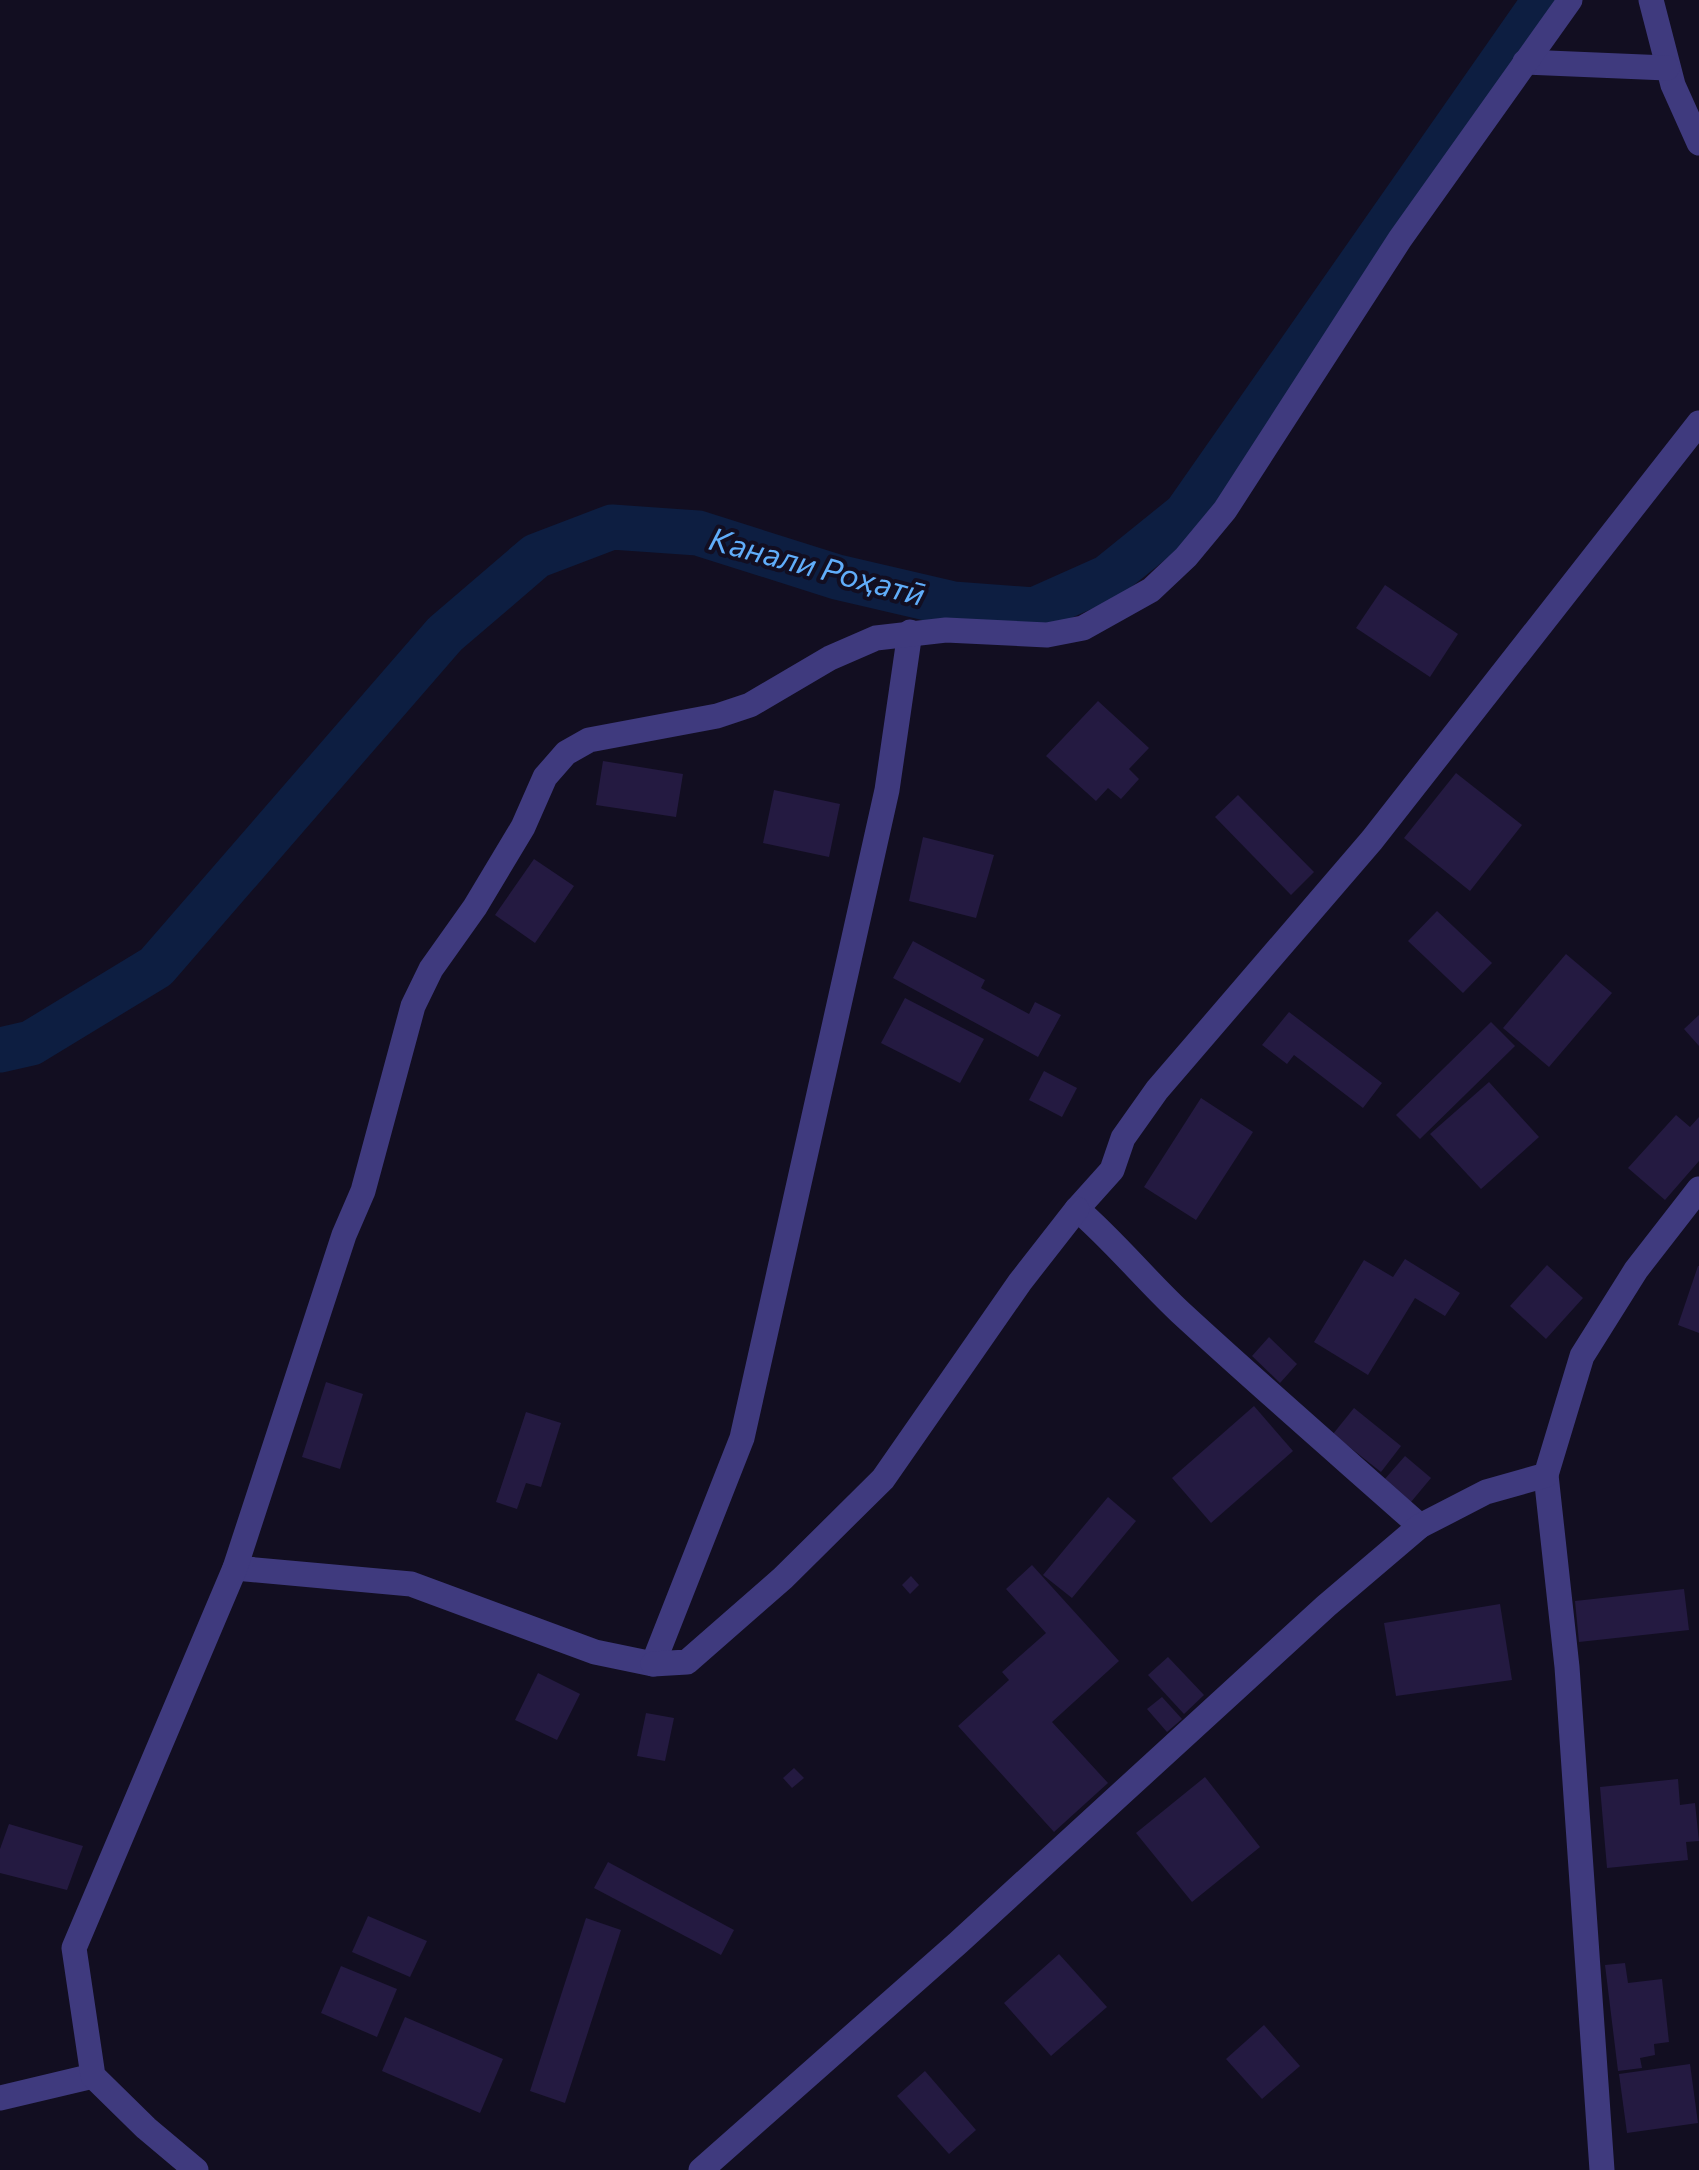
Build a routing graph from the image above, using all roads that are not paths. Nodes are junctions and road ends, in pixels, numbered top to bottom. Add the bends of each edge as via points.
1 (1570, 0) edge
2 (1651, 0) edge
3 (1525, 62) junction
4 (1668, 68) junction
5 (1699, 143) edge
6 (1699, 423) edge
7 (910, 632) junction
8 (1699, 1190) edge
9 (1077, 1209) junction
10 (1546, 1475) junction
11 (1420, 1526) junction
12 (235, 1568) junction
13 (653, 1664) junction
14 (93, 2076) junction
15 (0, 2098) edge
16 (196, 2170) edge
17 (701, 2170) edge
18 (1602, 2170) edge

1 - 3 street
2 - 4 street
3 - 4 street
3 - 7 street via 1225,510 1151,590 1083,628 1048,635
4 - 5 street
6 - 9 street via 1372,840 1157,1090 1123,1138 1112,1170
7 - 12 street via 830,658 750,705 589,740 566,753 545,778 523,827 413,1006 363,1191
7 - 13 street via 887,790 742,1438
8 - 10 street via 1636,1270 1582,1356
9 - 11 street via 1179,1311
9 - 13 street via 883,1479 687,1662
10 - 11 street via 1486,1492
10 - 18 street via 1567,1668
11 - 17 street
12 - 13 street via 411,1584 595,1652
12 - 14 street via 74,1948
14 - 15 street
14 - 16 street

